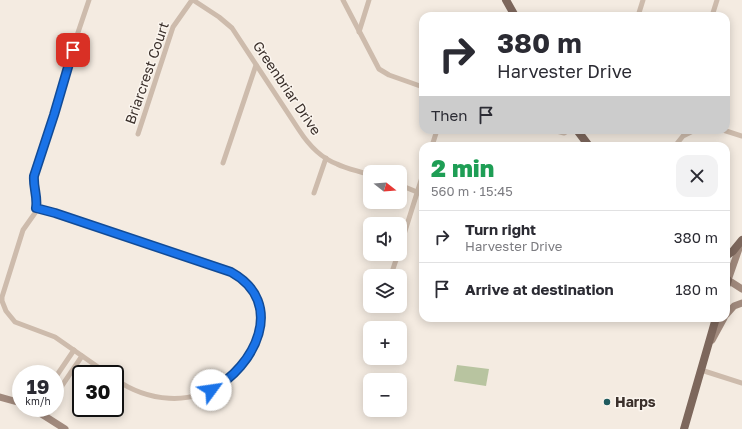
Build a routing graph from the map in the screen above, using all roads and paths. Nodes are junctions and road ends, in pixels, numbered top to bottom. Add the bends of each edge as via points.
1 (89, 0) edge
2 (193, 0) edge
3 (343, 0) edge
4 (369, 0) edge
5 (506, 0) edge
6 (643, 0) edge
7 (717, 0) edge
8 (512, 12) edge
9 (639, 12) edge
10 (713, 12) edge
11 (359, 32) junction
12 (256, 65) junction
13 (419, 86) edge
14 (730, 132) edge
15 (138, 134) dead end
16 (687, 134) edge
17 (742, 136) edge
18 (678, 142) edge
19 (326, 158) junction
20 (223, 163) dead end
21 (363, 173) edge
22 (407, 188) edge
23 (419, 188) edge
24 (418, 192) junction
25 (314, 193) dead end
26 (36, 208) junction
27 (407, 226) edge
28 (742, 240) edge
29 (730, 253) edge
30 (396, 261) edge
31 (393, 269) dead end
32 (730, 274) edge
33 (730, 283) edge
34 (742, 289) edge
35 (742, 303) edge
36 (730, 310) edge
37 (715, 322) edge
38 (722, 322) edge
39 (74, 350) junction
40 (706, 351) junction
41 (82, 356) junction
42 (64, 365) edge
43 (95, 365) edge
44 (701, 370) junction
45 (64, 383) edge
46 (742, 383) edge
47 (124, 384) edge
48 (0, 397) edge
49 (12, 400) edge
50 (51, 417) edge
51 (64, 429) edge
52 (684, 429) edge

1 - 26 street via 34,176
2 - 12 street, Greenbriar Drive via 232,28
2 - 15 street, Briarcrest Court via 173,27
3 - 11 street
4 - 11 street
5 - 8 main road
6 - 9 street
7 - 10 street
11 - 13 street via 379,69
12 - 19 street, Greenbriar Drive via 303,136
12 - 20 street
14 - 17 street
16 - 18 street
19 - 21 street, Greenbriar Drive
19 - 25 street
22 - 24 street
23 - 24 street
24 - 27 street
26 - 39 street via 23,230 2,301 15,322 55,337
26 - 47 street via 231,272 246,282 258,301 262,318 252,350 238,370 218,387 200,395 167,398 140,393
28 - 29 main road
28 - 32 main road
30 - 31 street
33 - 34 main road
35 - 36 main road
37 - 40 main road
38 - 40 main road
39 - 41 street
39 - 42 street
40 - 44 main road
41 - 43 street
41 - 45 street
44 - 46 street
44 - 52 main road
48 - 49 main road
50 - 51 main road

